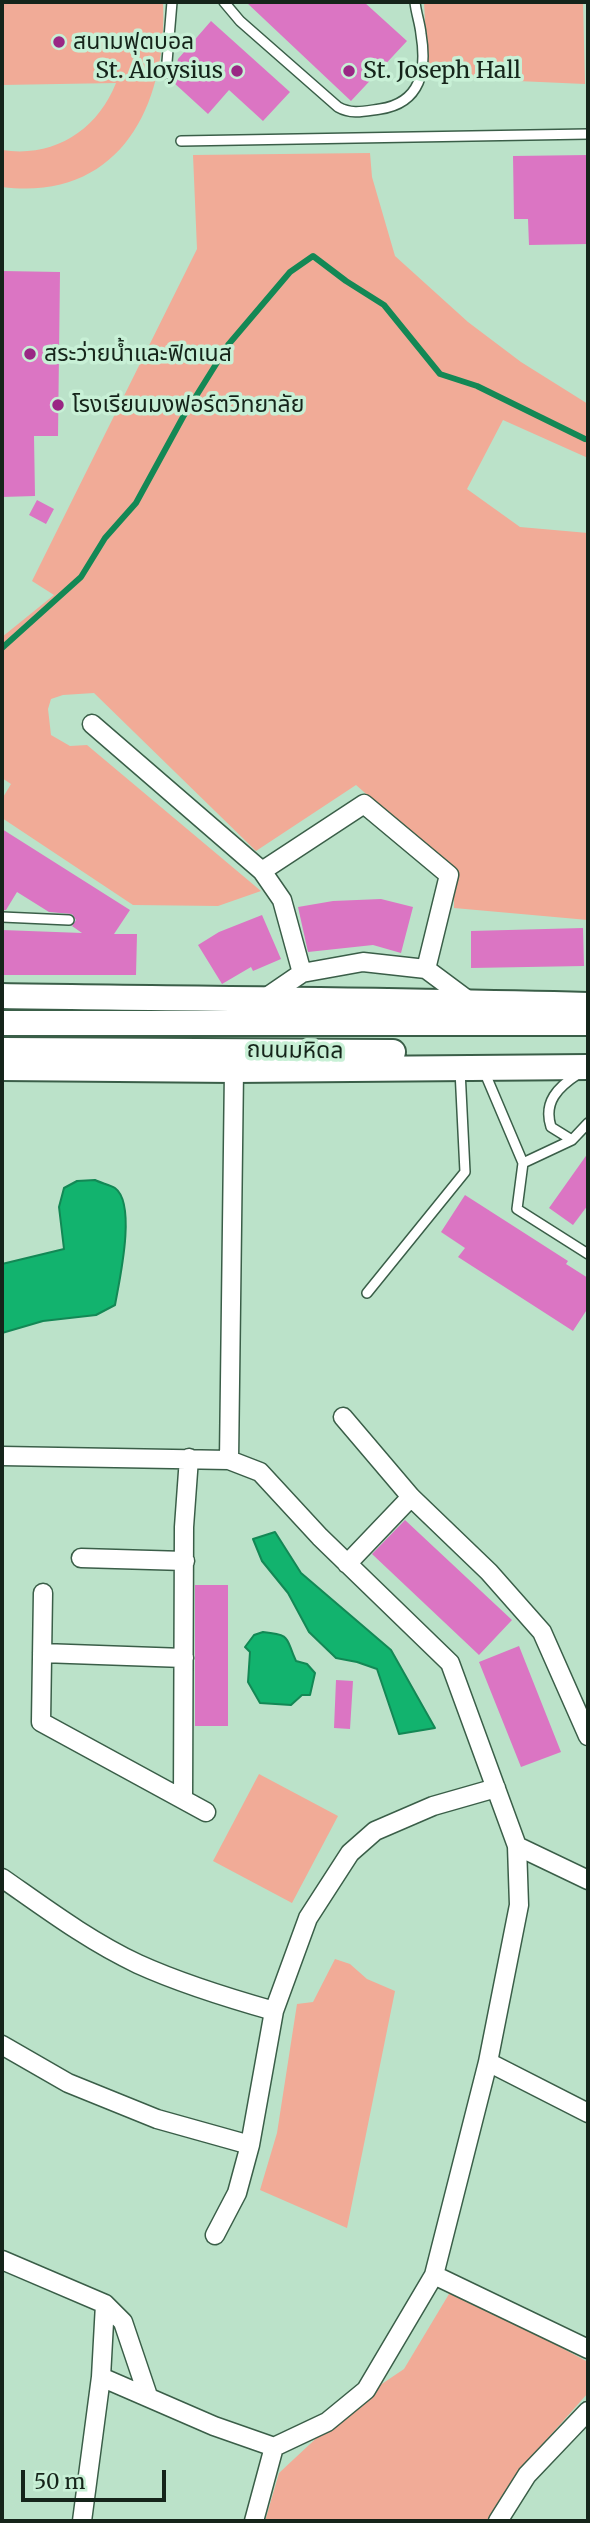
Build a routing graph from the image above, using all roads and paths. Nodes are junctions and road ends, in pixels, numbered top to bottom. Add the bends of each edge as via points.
1 (172, 2) edge
2 (223, 2) edge
3 (415, 2) edge
4 (166, 74) dead end
5 (588, 134) edge
6 (181, 141) dead end
7 (92, 724) dead end
8 (261, 871) junction
9 (2, 917) edge
10 (69, 920) dead end
11 (426, 970) junction
12 (302, 973) junction
13 (2, 996) edge
14 (261, 1001) junction
15 (470, 1001) junction
16 (588, 1005) edge
17 (2, 1023) edge
18 (588, 1023) edge
19 (2, 1050) edge
20 (588, 1054) edge
21 (588, 1067) edge
22 (2, 1068) edge
23 (472, 1068) junction
24 (234, 1070) junction
25 (588, 1123) edge
26 (572, 1140) junction
27 (523, 1163) junction
28 (588, 1254) edge
29 (367, 1293) dead end
30 (343, 1417) dead end
31 (2, 1456) edge
32 (189, 1458) junction
33 (229, 1460) junction
34 (411, 1497) junction
35 (81, 1558) dead end
36 (185, 1561) junction
37 (347, 1564) junction
38 (43, 1593) dead end
39 (42, 1653) junction
40 (184, 1658) junction
41 (588, 1736) edge
42 (496, 1788) junction
43 (183, 1799) junction
44 (206, 1812) dead end
45 (517, 1846) junction
46 (2, 1878) edge
47 (588, 1880) edge
48 (274, 2011) junction
49 (2, 2045) edge
50 (488, 2062) junction
51 (588, 2113) edge
52 (250, 2144) junction
53 (215, 2235) dead end
54 (2, 2260) edge
55 (435, 2275) junction
56 (105, 2304) junction
57 (588, 2350) edge
58 (101, 2377) junction
59 (148, 2396) junction
60 (588, 2411) edge
61 (274, 2447) junction
62 (82, 2521) edge
63 (254, 2521) edge
64 (498, 2521) edge

1 - 4 lane
2 - 3 lane via 348,113 404,103 420,82 423,58
5 - 6 lane
7 - 8 street
8 - 11 street via 364,804 449,875
8 - 12 street via 282,900
9 - 10 lane
11 - 12 street via 363,962
11 - 15 street
12 - 14 street
13 - 14 main road
14 - 15 main road
15 - 16 main road
17 - 18 main road, ถนนมหิดล
19 - 20 main road, ถนนมหิดล
21 - 23 main road
21 - 26 lane via 552,1098 547,1116 551,1127
22 - 24 main road
23 - 24 main road
23 - 27 lane
23 - 29 lane via 465,1172
24 - 33 street
25 - 26 lane
26 - 27 lane
27 - 28 lane via 517,1209
30 - 34 street
31 - 32 street
32 - 33 street
32 - 36 street
33 - 37 street via 260,1472
34 - 37 street
34 - 41 street via 489,1572 542,1632
35 - 36 street
36 - 40 street
37 - 42 street via 450,1663
38 - 39 street
39 - 40 street
39 - 43 street via 41,1722
40 - 43 street
42 - 45 street
42 - 48 street via 433,1806 375,1831 350,1853 308,1917
43 - 44 street
45 - 47 street
45 - 50 street via 519,1905
46 - 48 street via 69,1925 136,1963 208,1992
48 - 52 street
49 - 52 street via 68,2083 157,2119
50 - 51 street
50 - 55 street
52 - 53 street via 237,2193
54 - 56 street
55 - 57 street
55 - 61 street via 366,2390 327,2422
56 - 58 street
56 - 59 street via 123,2322
58 - 59 street
58 - 62 street
59 - 61 street
60 - 64 street via 527,2475
61 - 63 street

